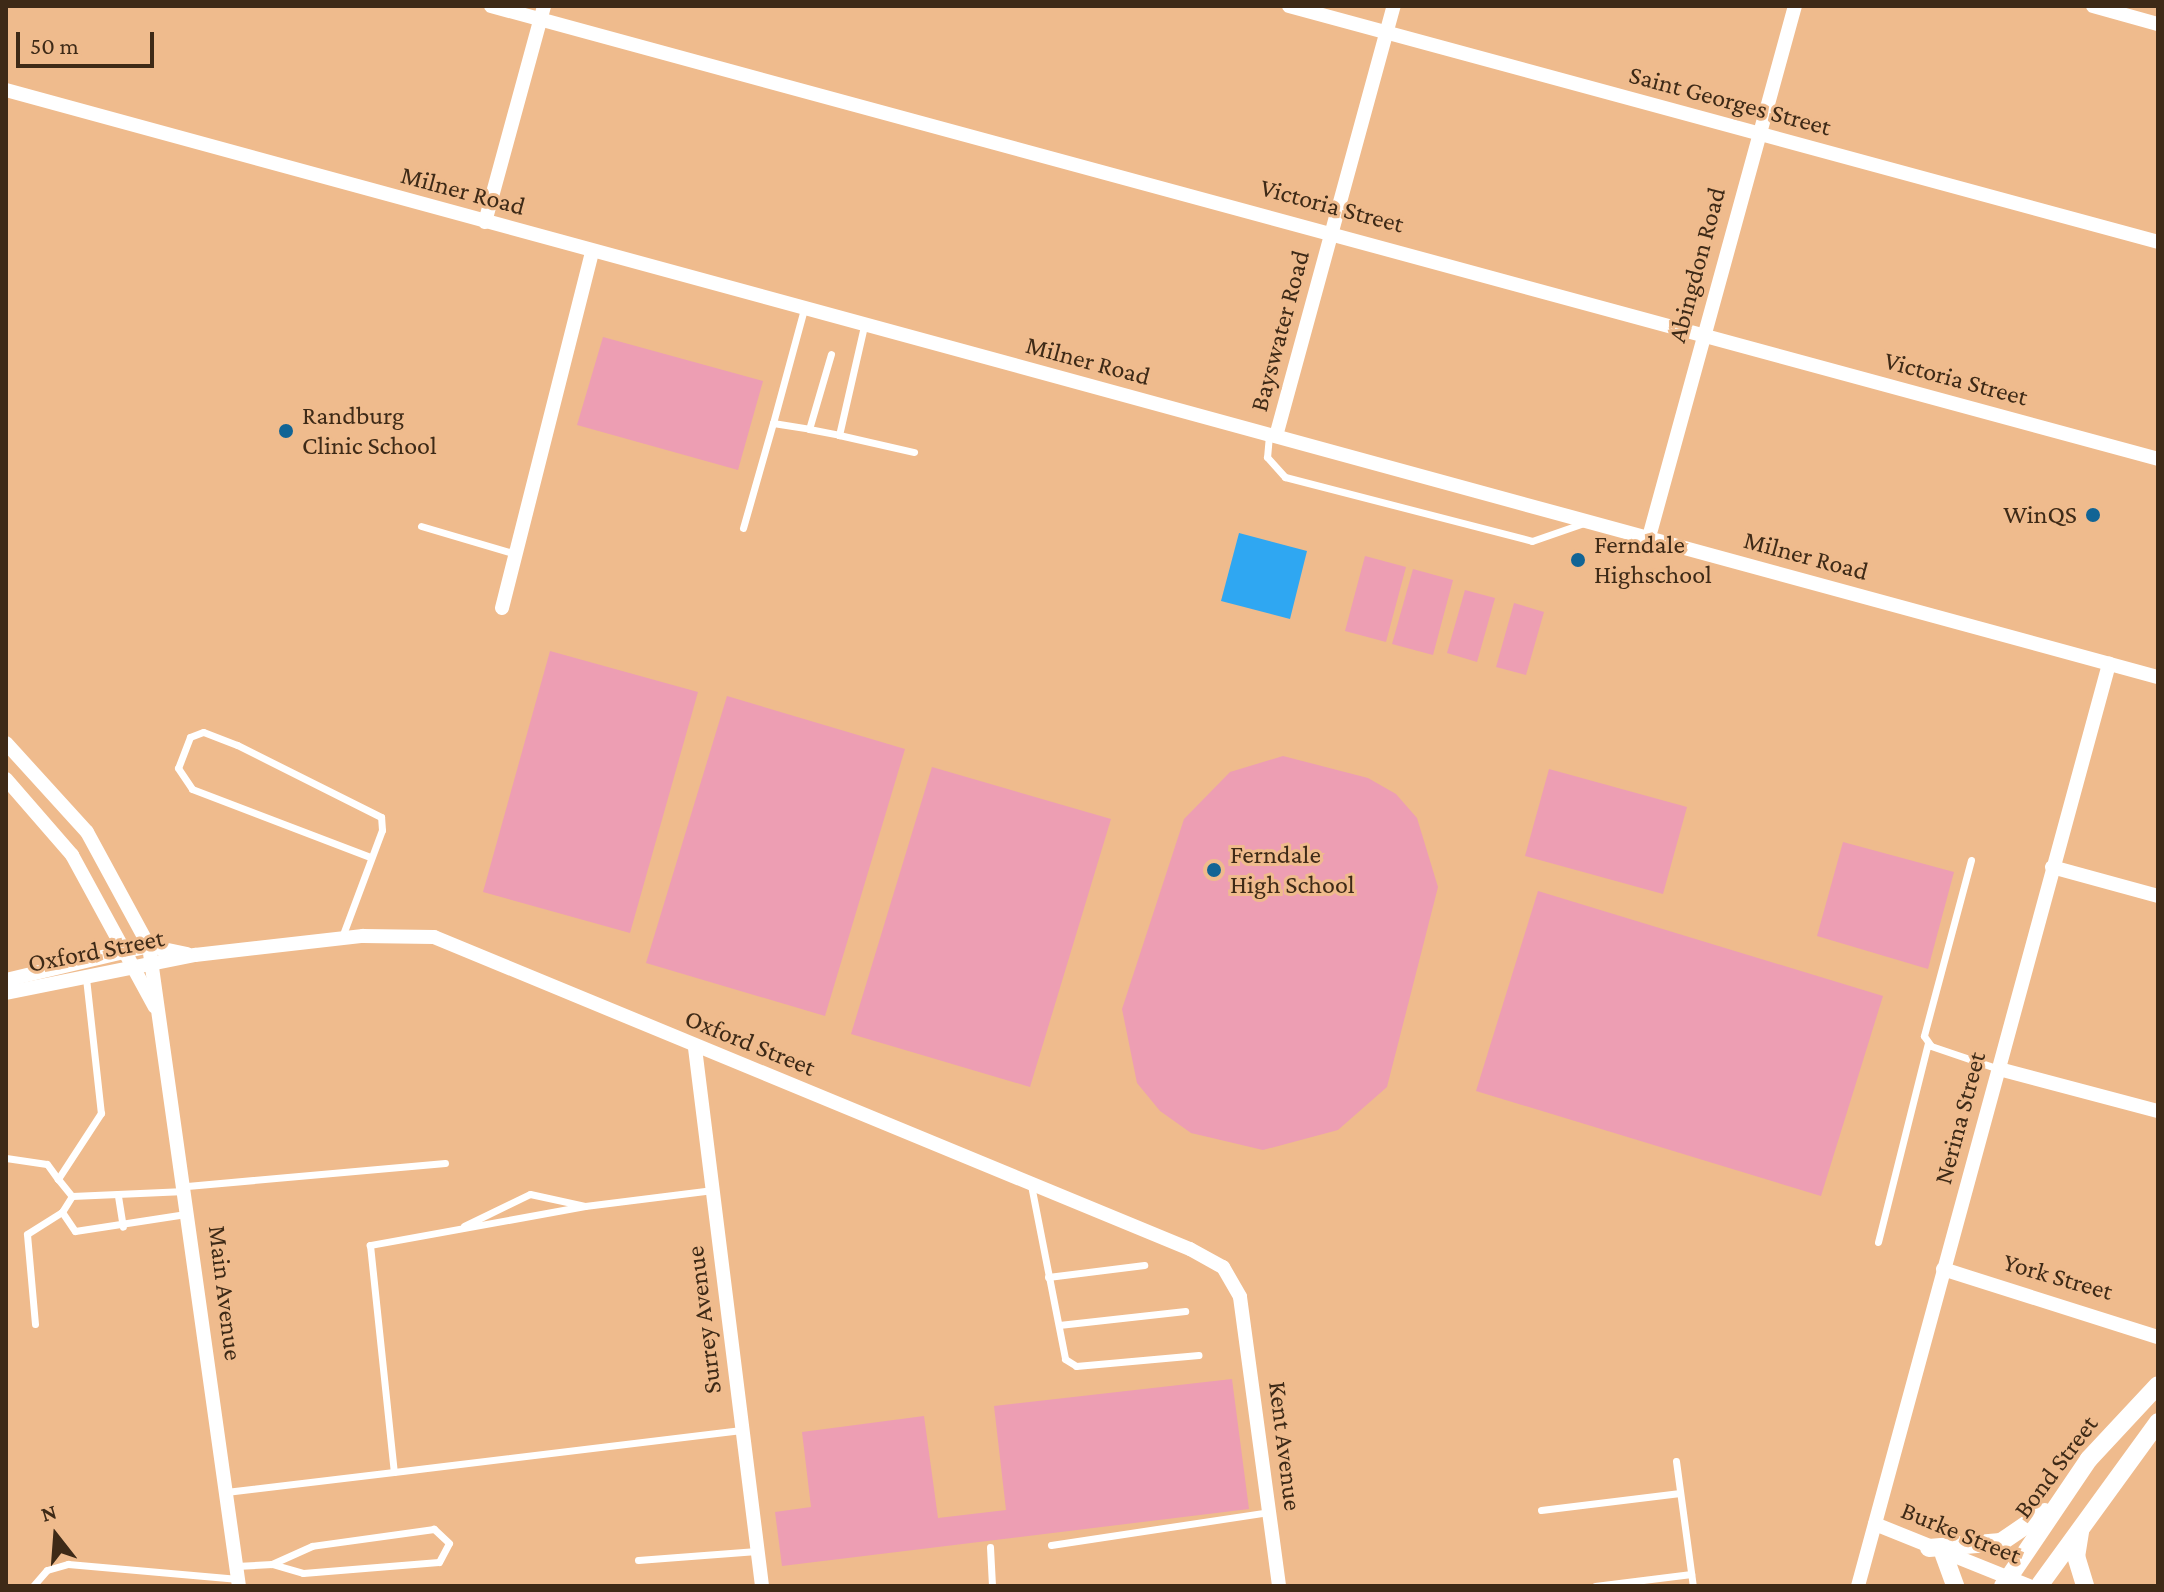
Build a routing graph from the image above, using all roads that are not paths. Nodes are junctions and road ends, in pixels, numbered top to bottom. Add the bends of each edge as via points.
1 (491, 6) edge
2 (1289, 6) edge
3 (1394, 6) edge
4 (1795, 6) edge
5 (2093, 6) edge
6 (542, 13) edge
7 (2158, 24) edge
8 (1387, 33) junction
9 (6, 90) edge
10 (1758, 133) junction
11 (485, 222) junction
12 (1333, 230) junction
13 (2158, 242) edge
14 (592, 252) junction
15 (804, 309) junction
16 (864, 326) junction
17 (1703, 335) junction
18 (831, 354) dead end
19 (773, 423) junction
20 (809, 429) junction
21 (839, 435) junction
22 (1273, 436) junction
23 (914, 452) dead end
24 (2158, 459) edge
25 (1589, 521) junction
26 (421, 526) dead end
27 (743, 528) dead end
28 (1649, 537) junction
29 (516, 554) junction
30 (502, 608) dead end
31 (2109, 664) junction
32 (2158, 677) edge
33 (6, 743) edge
34 (6, 779) edge
35 (370, 857) junction
36 (1971, 860) dead end
37 (2052, 867) junction
38 (2158, 896) edge
39 (341, 939) junction
40 (149, 946) junction
41 (125, 954) junction
42 (195, 955) junction
43 (154, 965) junction
44 (129, 969) junction
45 (86, 978) junction
46 (6, 980) edge
47 (6, 993) edge
48 (156, 1007) junction
49 (1928, 1043) junction
50 (695, 1048) junction
51 (1999, 1069) junction
52 (2158, 1111) edge
53 (6, 1158) edge
54 (445, 1163) dead end
55 (58, 1179) junction
56 (1031, 1183) junction
57 (188, 1188) junction
58 (713, 1190) junction
59 (72, 1196) junction
60 (118, 1196) junction
61 (585, 1206) junction
62 (62, 1212) junction
63 (191, 1213) junction
64 (123, 1227) junction
65 (462, 1227) junction
66 (1878, 1242) dead end
67 (1144, 1265) dead end
68 (1943, 1269) junction
69 (1048, 1277) junction
70 (1185, 1311) dead end
71 (1243, 1313) joint
72 (35, 1324) dead end
73 (1059, 1325) junction
74 (2158, 1337) edge
75 (1199, 1355) dead end
76 (2158, 1385) edge
77 (2158, 1422) edge
78 (741, 1430) junction
79 (1676, 1461) dead end
80 (394, 1472) junction
81 (226, 1492) junction
82 (1680, 1493) junction
83 (2057, 1503) junction
84 (1541, 1510) dead end
85 (1269, 1512) junction
86 (1875, 1524) junction
87 (2082, 1526) junction
88 (1051, 1545) dead end
89 (990, 1547) dead end
90 (757, 1551) junction
91 (1937, 1552) junction
92 (638, 1560) dead end
93 (272, 1564) junction
94 (1691, 1574) junction
95 (238, 1577) edge
96 (2006, 1582) edge
97 (33, 1586) edge
98 (762, 1586) edge
99 (992, 1586) edge
100 (1279, 1586) edge
101 (1595, 1586) edge
102 (1693, 1586) edge
103 (1858, 1586) edge
104 (1955, 1586) edge
105 (2029, 1586) edge
106 (2039, 1586) edge
107 (2085, 1586) edge

1 - 6 street, Victoria Street
2 - 8 street, Saint Georges Street
3 - 8 street, Bayswater Road
4 - 10 street, Abingdon Road
5 - 7 street
6 - 11 street
6 - 12 street, Victoria Street
8 - 10 street, Saint Georges Street
8 - 12 street, Bayswater Road
9 - 11 street, Milner Road
10 - 13 street, Saint Georges Street
10 - 17 street, Abingdon Road
11 - 14 street, Milner Road
12 - 17 street, Victoria Street
12 - 22 street, Bayswater Road
14 - 15 street, Milner Road
14 - 29 street
15 - 16 street, Milner Road
15 - 19 lane
16 - 21 lane
16 - 22 street, Milner Road
17 - 24 street, Victoria Street
17 - 28 street, Abingdon Road
18 - 20 lane
19 - 20 lane
19 - 27 lane
20 - 21 lane
21 - 23 lane
22 - 25 street, Milner Road
22 - 25 lane via 1267,457 1285,477 1354,496 1532,541
25 - 28 street, Milner Road
26 - 29 lane
28 - 31 street, Milner Road
29 - 30 street
31 - 32 street, Milner Road
31 - 37 street, Nerina Street
33 - 40 street, Main Avenue via 87,832
34 - 41 street, Main Avenue via 72,855
35 - 35 lane via 382,830 373,808 237,745 203,732 190,737 178,768 184,784
35 - 39 lane
36 - 49 lane via 1925,1026
37 - 38 street
37 - 51 street, Nerina Street
39 - 42 street, Oxford Street
39 - 50 street, Oxford Street via 434,937
40 - 41 street, Oxford Street
40 - 42 street, Oxford Street
40 - 43 street, Main Avenue
41 - 44 street, Main Avenue
41 - 46 street, Oxford Street
42 - 43 street, Oxford Street
43 - 44 street, Oxford Street
43 - 48 street, Main Avenue
44 - 45 street, Oxford Street
44 - 48 street, Main Avenue
45 - 47 street, Oxford Street
45 - 55 lane via 101,1113
48 - 57 street, Main Avenue
49 - 51 lane
49 - 66 lane
50 - 56 street, Oxford Street
50 - 58 street, Surrey Avenue
51 - 52 street
51 - 68 street, Nerina Street
53 - 55 lane via 47,1164
54 - 57 lane
55 - 59 lane
56 - 69 lane
56 - 71 street, Oxford Street via 1223,1267
57 - 60 lane
57 - 63 street, Main Avenue
58 - 61 lane
58 - 78 street, Surrey Avenue
59 - 60 lane
59 - 62 lane
60 - 64 lane
61 - 65 lane
61 - 65 lane via 530,1194
62 - 64 lane via 75,1231
62 - 72 lane via 27,1234
63 - 64 lane
63 - 81 street, Main Avenue
65 - 80 lane via 378,1239 367,1250
67 - 69 lane
68 - 74 street, York Street
68 - 86 street, Nerina Street
69 - 73 lane
70 - 73 lane
71 - 85 street, Kent Avenue
73 - 75 lane via 1065,1359 1076,1366
76 - 83 street, Bond Street
77 - 87 street, Bond Street
78 - 80 lane
78 - 90 street, Surrey Avenue
79 - 82 lane
80 - 81 lane
81 - 95 street, Main Avenue
82 - 84 lane
82 - 94 lane
83 - 91 street via 2001,1542
83 - 96 street, Bond Street
85 - 88 lane
85 - 100 street, Kent Avenue
86 - 91 street, Burke Street
86 - 103 street, Nerina Street
87 - 106 street, Bond Street
87 - 107 street via 2076,1556
89 - 99 lane
90 - 92 lane
90 - 98 street, Surrey Avenue
91 - 96 street, Burke Street
91 - 104 street
93 - 93 lane via 312,1546 434,1529 449,1543 439,1562 303,1573
93 - 95 lane
94 - 101 lane
94 - 102 lane
95 - 97 lane via 68,1564 40,1574
96 - 105 street, Burke Street

